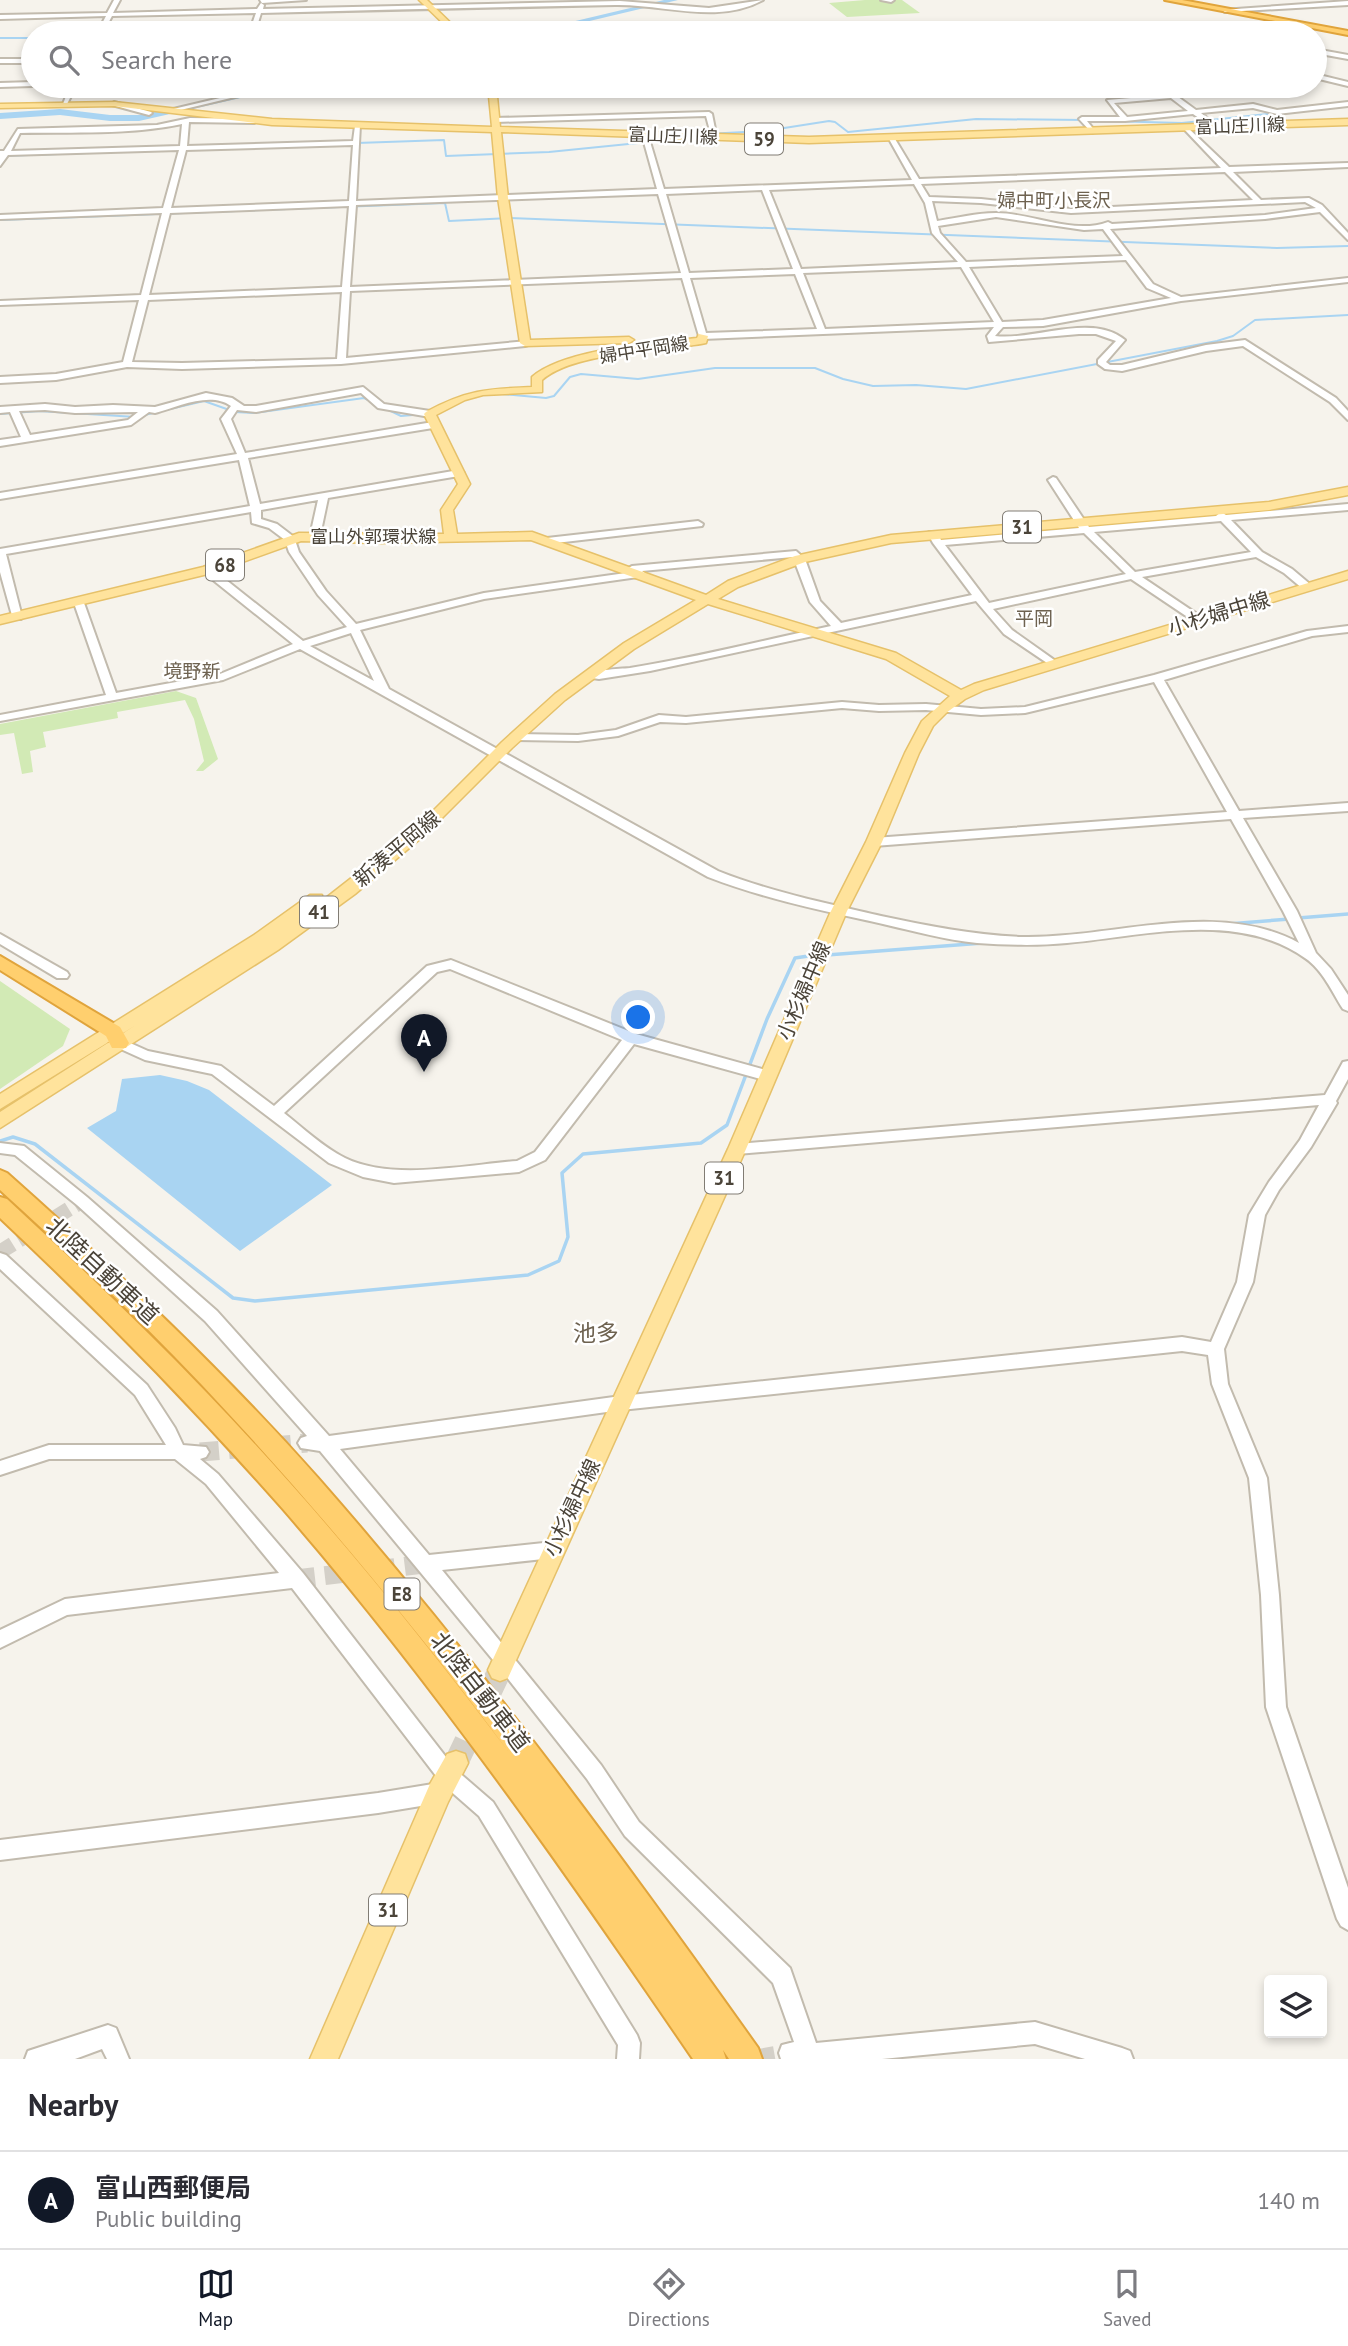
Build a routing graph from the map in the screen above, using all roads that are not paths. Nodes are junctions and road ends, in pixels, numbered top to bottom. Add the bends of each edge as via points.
1 (117, 0) edge
2 (262, 0) edge
3 (303, 0) edge
4 (424, 0) edge
5 (760, 0) edge
6 (884, 0) edge
7 (891, 0) edge
8 (1169, 0) edge
9 (1176, 0) edge
10 (1348, 3) edge
11 (432, 7) junction
12 (1226, 10) junction
13 (258, 11) junction
14 (110, 14) junction
15 (0, 17) edge
16 (106, 21) edge
17 (255, 21) edge
18 (445, 21) edge
19 (1279, 21) edge
20 (1287, 21) edge
21 (1327, 28) edge
22 (1327, 29) edge
23 (1348, 32) edge
24 (1327, 53) edge
25 (1348, 57) edge
26 (0, 61) edge
27 (21, 61) edge
28 (1327, 79) edge
29 (21, 84) edge
30 (1348, 84) edge
31 (0, 85) edge
32 (67, 98) edge
33 (222, 98) edge
34 (494, 98) edge
35 (1148, 98) edge
36 (1177, 98) edge
37 (65, 103) junction
38 (114, 104) junction
39 (1348, 104) edge
40 (0, 106) edge
41 (176, 110) junction
42 (1198, 112) junction
43 (149, 113) dead end
44 (1125, 119) junction
45 (259, 121) junction
46 (186, 122) junction
47 (1348, 122) edge
48 (497, 125) junction
49 (358, 126) junction
50 (1215, 127) junction
51 (1186, 128) junction
52 (1092, 131) junction
53 (645, 135) junction
54 (715, 138) junction
55 (892, 139) junction
56 (356, 143) junction
57 (183, 147) junction
58 (3, 153) edge
59 (0, 164) edge
60 (1348, 165) edge
61 (1226, 170) junction
62 (917, 182) junction
63 (765, 188) junction
64 (661, 192) junction
65 (503, 198) junction
66 (927, 199) junction
67 (1260, 203) junction
68 (352, 204) junction
69 (1110, 210) junction
70 (1321, 210) junction
71 (166, 211) junction
72 (0, 217) edge
73 (933, 224) junction
74 (1104, 226) junction
75 (1348, 238) edge
76 (1128, 258) junction
77 (964, 265) junction
78 (800, 272) junction
79 (685, 277) junction
80 (1348, 280) edge
81 (518, 284) junction
82 (347, 290) junction
83 (146, 297) junction
84 (1181, 299) junction
85 (0, 303) edge
86 (1000, 326) junction
87 (822, 331) junction
88 (703, 337) junction
89 (525, 343) junction
90 (341, 361) junction
91 (1153, 361) junction
92 (127, 364) junction
93 (1170, 371) dead end
94 (0, 380) edge
95 (235, 407) junction
96 (0, 410) edge
97 (14, 410) junction
98 (145, 411) junction
99 (1348, 417) edge
100 (432, 419) junction
101 (26, 438) junction
102 (0, 443) edge
103 (242, 456) junction
104 (459, 473) junction
105 (1053, 480) dead end
106 (1348, 491) edge
107 (324, 495) junction
108 (0, 496) edge
109 (256, 506) junction
110 (1348, 507) edge
111 (1220, 514) junction
112 (698, 524) dead end
113 (1083, 526) junction
114 (315, 536) junction
115 (451, 538) junction
116 (290, 539) junction
117 (935, 539) junction
118 (547, 541) junction
119 (0, 552) edge
120 (1258, 554) junction
121 (800, 559) junction
122 (207, 570) junction
123 (635, 572) junction
124 (1348, 575) edge
125 (1133, 576) junction
126 (1307, 587) junction
127 (5, 594) edge
128 (978, 597) junction
129 (705, 599) junction
130 (79, 603) junction
131 (986, 607) junction
132 (17, 617) junction
133 (1199, 620) junction
134 (0, 621) edge
135 (838, 627) junction
136 (354, 628) junction
137 (1348, 629) edge
138 (812, 634) junction
139 (301, 645) junction
140 (1053, 664) junction
141 (589, 675) junction
142 (1157, 678) junction
143 (385, 693) junction
144 (960, 695) junction
145 (112, 697) junction
146 (941, 710) junction
147 (0, 718) edge
148 (516, 737) junction
149 (494, 752) junction
150 (1348, 807) edge
151 (1237, 816) junction
152 (874, 842) junction
153 (839, 911) junction
154 (0, 938) edge
155 (1309, 954) junction
156 (0, 962) edge
157 (0, 973) edge
158 (62, 975) dead end
159 (1348, 1006) edge
160 (112, 1038) junction
161 (631, 1038) junction
162 (1348, 1066) edge
163 (768, 1076) junction
164 (1330, 1102) junction
165 (0, 1103) edge
166 (275, 1113) junction
167 (0, 1121) edge
168 (0, 1148) edge
169 (737, 1149) junction
170 (0, 1178) edge
171 (0, 1205) edge
172 (0, 1259) edge
173 (1216, 1349) junction
174 (621, 1403) junction
175 (316, 1444) junction
176 (178, 1452) junction
177 (201, 1452) tunnel mouth
178 (0, 1468) edge
179 (552, 1550) junction
180 (424, 1564) junction
181 (296, 1579) junction
182 (0, 1639) edge
183 (503, 1665) junction
184 (448, 1778) junction
185 (0, 1850) edge
186 (1348, 1919) edge
187 (36, 2059) edge
188 (118, 2059) edge
189 (324, 2059) edge
190 (628, 2059) edge
191 (710, 2059) edge
192 (747, 2059) edge
193 (1122, 2059) edge

1 - 14 street
2 - 3 street
2 - 13 street
4 - 11 main road
5 - 11 street via 728,9 620,4
6 - 7 street
8 - 19 highway
9 - 12 highway
10 - 12 street
11 - 13 street
11 - 18 main road
12 - 20 highway
13 - 14 street
13 - 17 street
14 - 15 street
14 - 16 street
21 - 23 highway
22 - 23 highway
24 - 25 street
26 - 27 street
28 - 30 street
29 - 31 street
32 - 37 street
33 - 41 street
34 - 48 main road
35 - 44 street via 1109,101
36 - 42 street
37 - 38 main road, 富山庄川線 / 59
37 - 40 main road, 富山庄川線 / 59
38 - 41 main road, 富山庄川線 / 59
38 - 43 street
39 - 42 street via 1277,112 1253,106
41 - 45 main road, 富山庄川線 / 59
42 - 44 street
42 - 50 street
44 - 52 street via 1082,119
45 - 46 street
45 - 49 main road, 富山庄川線 / 59
46 - 57 street
46 - 58 street via 107,130 18,131
47 - 50 main road, 富山庄川線 / 59
48 - 49 main road, 富山庄川線 / 59
48 - 53 main road, 富山庄川線 / 59
48 - 54 street via 709,114
48 - 65 main road
49 - 56 street
50 - 51 main road, 富山庄川線 / 59
51 - 52 main road, 富山庄川線 / 59
51 - 61 street
52 - 55 main road, 富山庄川線 / 59
53 - 54 main road, 富山庄川線 / 59
53 - 64 street
54 - 55 main road, 富山庄川線 / 59
55 - 62 street
56 - 57 street
56 - 68 street
57 - 58 street
57 - 71 street
58 - 59 street
60 - 61 street
61 - 62 street
61 - 67 street
62 - 63 street
62 - 66 street
63 - 64 street
63 - 78 street
64 - 65 street
64 - 79 street
65 - 68 street
65 - 81 main road
66 - 69 street
66 - 73 street
67 - 69 street
67 - 70 street via 1306,200
68 - 71 street
68 - 82 street
69 - 74 street via 1114,222
70 - 74 street
70 - 75 street
71 - 72 street
71 - 83 street
73 - 74 street via 996,215 1074,228
73 - 77 street via 941,241
74 - 76 street
76 - 77 street
76 - 84 street via 1150,286
77 - 78 street
77 - 86 street
78 - 79 street
78 - 87 street
79 - 81 street
79 - 88 street
80 - 84 street
81 - 82 street
81 - 89 main road
82 - 83 street
82 - 90 street
83 - 85 street
83 - 92 street
84 - 86 street via 1054,322
86 - 87 street
86 - 91 street via 992,340 1106,332 1121,340 1101,362 1108,368
87 - 88 street
88 - 89 main road, 婦中平岡線
88 - 100 main road, 婦中平岡線 via 702,341 612,353 544,370 536,379 538,390 483,392 461,398
89 - 90 street
90 - 92 street
91 - 93 street
91 - 99 street via 1245,343 1333,400
92 - 94 street via 56,377
95 - 98 street via 229,400 206,396
95 - 100 street via 269,407 363,390 381,406
95 - 103 street via 226,419
96 - 97 street
97 - 98 street
97 - 101 street
98 - 101 street via 131,422
100 - 103 street
100 - 104 main road
101 - 102 street
103 - 108 street
103 - 109 street
104 - 107 street
104 - 115 main road via 464,484 447,510
105 - 113 street
106 - 111 main road, 31
107 - 109 street
107 - 114 street
109 - 116 street via 256,521
109 - 119 street
110 - 111 street
111 - 113 main road, 31
111 - 120 street
112 - 118 street
113 - 117 main road, 31
113 - 125 street
114 - 115 main road, 富山外郭環状線 / 68
114 - 116 main road, 富山外郭環状線 / 68
115 - 118 main road, 富山外郭環状線 / 68 via 515,535
116 - 122 main road, 富山外郭環状線 / 68
116 - 136 street via 322,593
117 - 121 main road, 31 via 848,547
117 - 128 street
118 - 123 main road, 富山外郭環状線 / 68
119 - 127 street
120 - 125 street
120 - 126 street
121 - 123 street via 796,554
121 - 129 main road, 31
121 - 135 street via 815,603
122 - 130 main road, 富山外郭環状線 / 68
122 - 139 street
123 - 129 main road, 富山外郭環状線 / 68
123 - 136 street via 484,596
124 - 126 main road, 小杉婦中線 / 31
125 - 131 street
125 - 133 street
126 - 133 main road, 小杉婦中線 / 31
127 - 132 street
128 - 131 street
128 - 135 street
129 - 138 main road
129 - 141 main road, 新湊平岡線 / 41
129 - 149 main road, 新湊平岡線 / 41 via 694,601 598,660
130 - 132 main road, 富山外郭環状線 / 68
130 - 145 street
131 - 140 street via 1008,632
132 - 134 main road, 富山外郭環状線 / 68
133 - 140 main road, 小杉婦中線 / 31
135 - 138 street
136 - 139 street
136 - 143 street
137 - 142 street via 1311,633
138 - 141 street via 650,668
138 - 144 main road via 891,656
139 - 143 street
139 - 145 street via 223,677
140 - 144 main road, 小杉婦中線 / 31
141 - 148 main road, 新湊平岡線 / 41
142 - 146 street via 1025,710
142 - 151 street
143 - 149 street
144 - 146 main road, 小杉婦中線 / 31
145 - 147 street
146 - 148 street via 842,705 686,720 659,718 618,733 578,738
146 - 152 main road, 小杉婦中線 / 31 via 927,724 912,753
148 - 149 main road, 新湊平岡線 / 41
149 - 153 street via 713,874
149 - 160 main road, 新湊平岡線 / 41 via 422,829 349,890 272,946
150 - 151 street
151 - 152 street
151 - 155 street
152 - 153 main road, 小杉婦中線 / 31
153 - 155 street via 985,939 1035,941 1218,927 1256,931
153 - 163 main road, 小杉婦中線 / 31
154 - 158 street
155 - 159 street
156 - 160 highway
157 - 160 highway
160 - 165 main road, 新湊平岡線 / 41
160 - 166 street via 145,1055 216,1070
160 - 167 main road, 新湊平岡線 / 41
161 - 163 street
161 - 166 street via 462,967 442,965 432,969
161 - 166 street via 540,1156 519,1166 374,1175 334,1159
162 - 164 street
163 - 169 main road, 小杉婦中線 / 31
164 - 169 street
164 - 173 street via 1257,1215 1245,1282
168 - 175 street via 19,1150 211,1315
169 - 174 main road, 小杉婦中線 / 31
170 - 192 highway, 北陸自動車道 / E8 via 173,1338 376,1562 534,1761
171 - 191 highway, 北陸自動車道 / E8 via 156,1353 349,1569 505,1767
172 - 176 street via 141,1390
173 - 174 street via 1182,1344
173 - 186 street via 1220,1384 1258,1478 1276,1707
174 - 175 street
174 - 179 main road, 小杉婦中線 / 31
175 - 180 street
176 - 177 street
176 - 178 street via 50,1452
176 - 181 street via 212,1479
179 - 180 street
179 - 183 main road, 小杉婦中線 / 31
180 - 183 street
181 - 182 street via 65,1607
181 - 184 street
183 - 193 street via 594,1772 632,1829 782,1976 799,2054 1035,2033
184 - 185 street via 378,1803
184 - 189 main road, 31
184 - 190 street via 486,1809 629,2043
187 - 188 street via 108,2036

